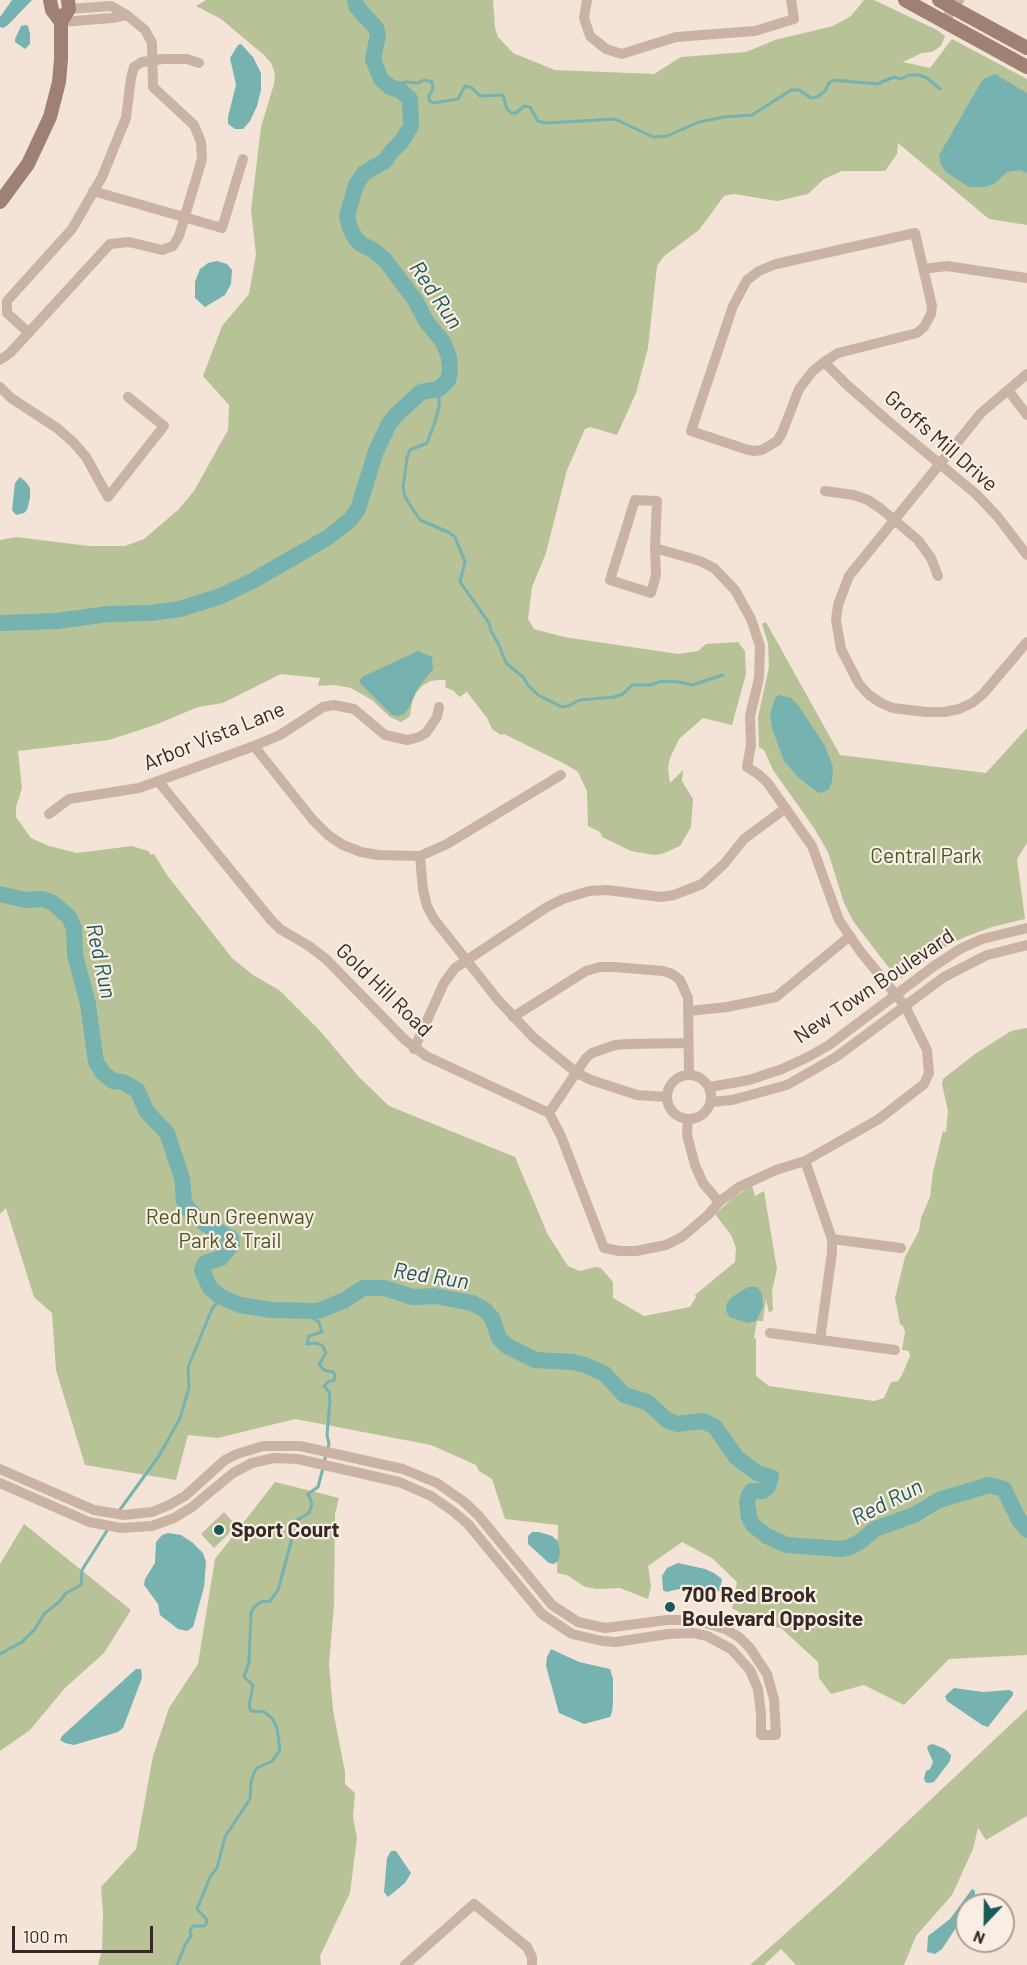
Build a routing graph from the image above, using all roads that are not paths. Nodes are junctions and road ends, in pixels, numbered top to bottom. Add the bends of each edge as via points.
1 (50, 0) edge
2 (587, 0) edge
3 (791, 0) edge
4 (905, 0) edge
5 (939, 0) edge
6 (956, 4) edge
7 (69, 5) edge
8 (127, 15) junction
9 (944, 21) junction
10 (61, 22) junction
11 (1027, 48) edge
12 (153, 60) junction
13 (198, 63) dead end
14 (1027, 67) edge
15 (243, 159) dead end
16 (93, 191) junction
17 (0, 202) edge
18 (184, 218) junction
19 (923, 269) junction
20 (1027, 278) edge
21 (28, 333) junction
22 (0, 360) edge
23 (824, 362) junction
24 (1027, 374) edge
25 (0, 387) edge
26 (1008, 390) junction
27 (128, 397) dead end
28 (1027, 415) edge
29 (939, 463) junction
30 (825, 491) dead end
31 (893, 520) junction
32 (655, 548) junction
33 (1027, 555) edge
34 (939, 576) dead end
35 (1027, 642) edge
36 (440, 707) dead end
37 (254, 746) junction
38 (561, 775) dead end
39 (158, 781) junction
40 (786, 808) junction
41 (49, 814) dead end
42 (420, 856) junction
43 (1027, 928) edge
44 (850, 936) junction
45 (1027, 945) edge
46 (467, 959) junction
47 (896, 994) junction
48 (905, 1006) junction
49 (689, 1011) junction
50 (513, 1017) junction
51 (687, 1043) junction
52 (414, 1049) junction
53 (577, 1073) junction
54 (689, 1075) junction
55 (710, 1087) junction
56 (667, 1097) junction
57 (711, 1102) junction
58 (549, 1113) junction
59 (688, 1120) junction
60 (805, 1161) junction
61 (719, 1202) junction
62 (832, 1239) junction
63 (901, 1248) dead end
64 (770, 1333) dead end
65 (820, 1340) junction
66 (896, 1350) dead end
67 (0, 1469) edge
68 (0, 1484) edge
69 (405, 1965) edge
70 (532, 1965) edge

1 - 10 main road
2 - 3 street via 584,18 590,36 606,49 621,54 676,37 755,31 794,19
4 - 9 main road
5 - 6 main road
6 - 9 street
6 - 11 main road
7 - 8 street via 111,6
7 - 10 main road
8 - 10 street
8 - 12 street via 149,36
9 - 14 main road
10 - 17 main road via 60,70 50,117 28,164
12 - 13 street via 179,58
12 - 16 street via 138,64 132,71 126,118
12 - 18 street via 153,87 194,125 201,142 202,159
15 - 18 street via 222,228
16 - 18 street
16 - 21 street via 72,229 7,301 7,313
18 - 21 street via 177,241 168,249 155,250 123,241 105,248
19 - 20 street via 947,266
19 - 23 street via 932,306 924,327 917,333 838,353
19 - 23 street via 915,233 759,271 747,280 733,306 691,431 754,451 771,445 782,433 799,389
21 - 22 street
23 - 29 street, Groffs Mill Drive
24 - 26 street
25 - 27 street via 73,442 108,497 164,426
26 - 28 street
26 - 29 street via 981,412
29 - 31 street
29 - 33 street, Groffs Mill Drive via 976,494
30 - 31 street via 868,500
31 - 34 street via 918,540
31 - 35 street via 849,576 837,612 841,649 869,695 892,708 926,712 959,709 983,694
32 - 32 street via 656,575 651,592 610,580 635,500 657,501
32 - 40 street via 714,568 735,590 757,631 760,670 750,716 747,767 767,783
36 - 37 street, Arbor Vista Lane via 426,733 408,740 384,735 354,709 334,705 323,707 280,735
37 - 39 street, Arbor Vista Lane
37 - 42 street via 328,835 361,852
38 - 42 street via 447,844
39 - 41 street, Arbor Vista Lane via 128,791 69,799
39 - 52 street, Gold Hill Road via 271,920 326,960
40 - 44 street via 812,846 836,913
40 - 46 street via 744,839 702,884 661,897 607,890 574,894
42 - 46 street via 427,906
43 - 47 street, New Town Boulevard via 960,949
44 - 47 street
44 - 49 street via 776,997
45 - 48 street, New Town Boulevard via 987,955 944,976
46 - 50 street
46 - 52 street via 449,975
47 - 48 street
47 - 55 street, New Town Boulevard via 808,1057 749,1080
48 - 57 street, New Town Boulevard via 836,1057 787,1085
48 - 60 street via 927,1050 929,1073 924,1084 879,1119
49 - 50 street via 686,989 672,974 600,967 569,980
49 - 51 street
50 - 53 street
51 - 53 street via 615,1045 592,1053
51 - 54 street
52 - 58 street, Gold Hill Road
53 - 56 street via 621,1091
53 - 58 street
54 - 55 street via 701,1078
54 - 56 street via 674,1080
55 - 57 street
56 - 59 street via 672,1111
57 - 59 street via 704,1114
58 - 61 street via 604,1248 636,1251 666,1245 696,1227
59 - 61 street via 694,1165 702,1183
60 - 61 street via 757,1178
60 - 62 street
62 - 63 street
62 - 65 street
64 - 65 street
65 - 66 street
67 - 68 street via 94,1510 141,1514 178,1501 214,1468 237,1454 262,1446 300,1446 403,1469 437,1483 478,1515 552,1605 578,1622 605,1628 696,1620 712,1623 739,1638 767,1674 774,1699 776,1735 761,1735 760,1701 754,1680 741,1659 719,1641 693,1633 616,1642 572,1634 542,1614 468,1524 443,1503 399,1482 298,1459 274,1458 242,1467 183,1513 136,1528 89,1522
69 - 70 street via 474,1904 527,1947

